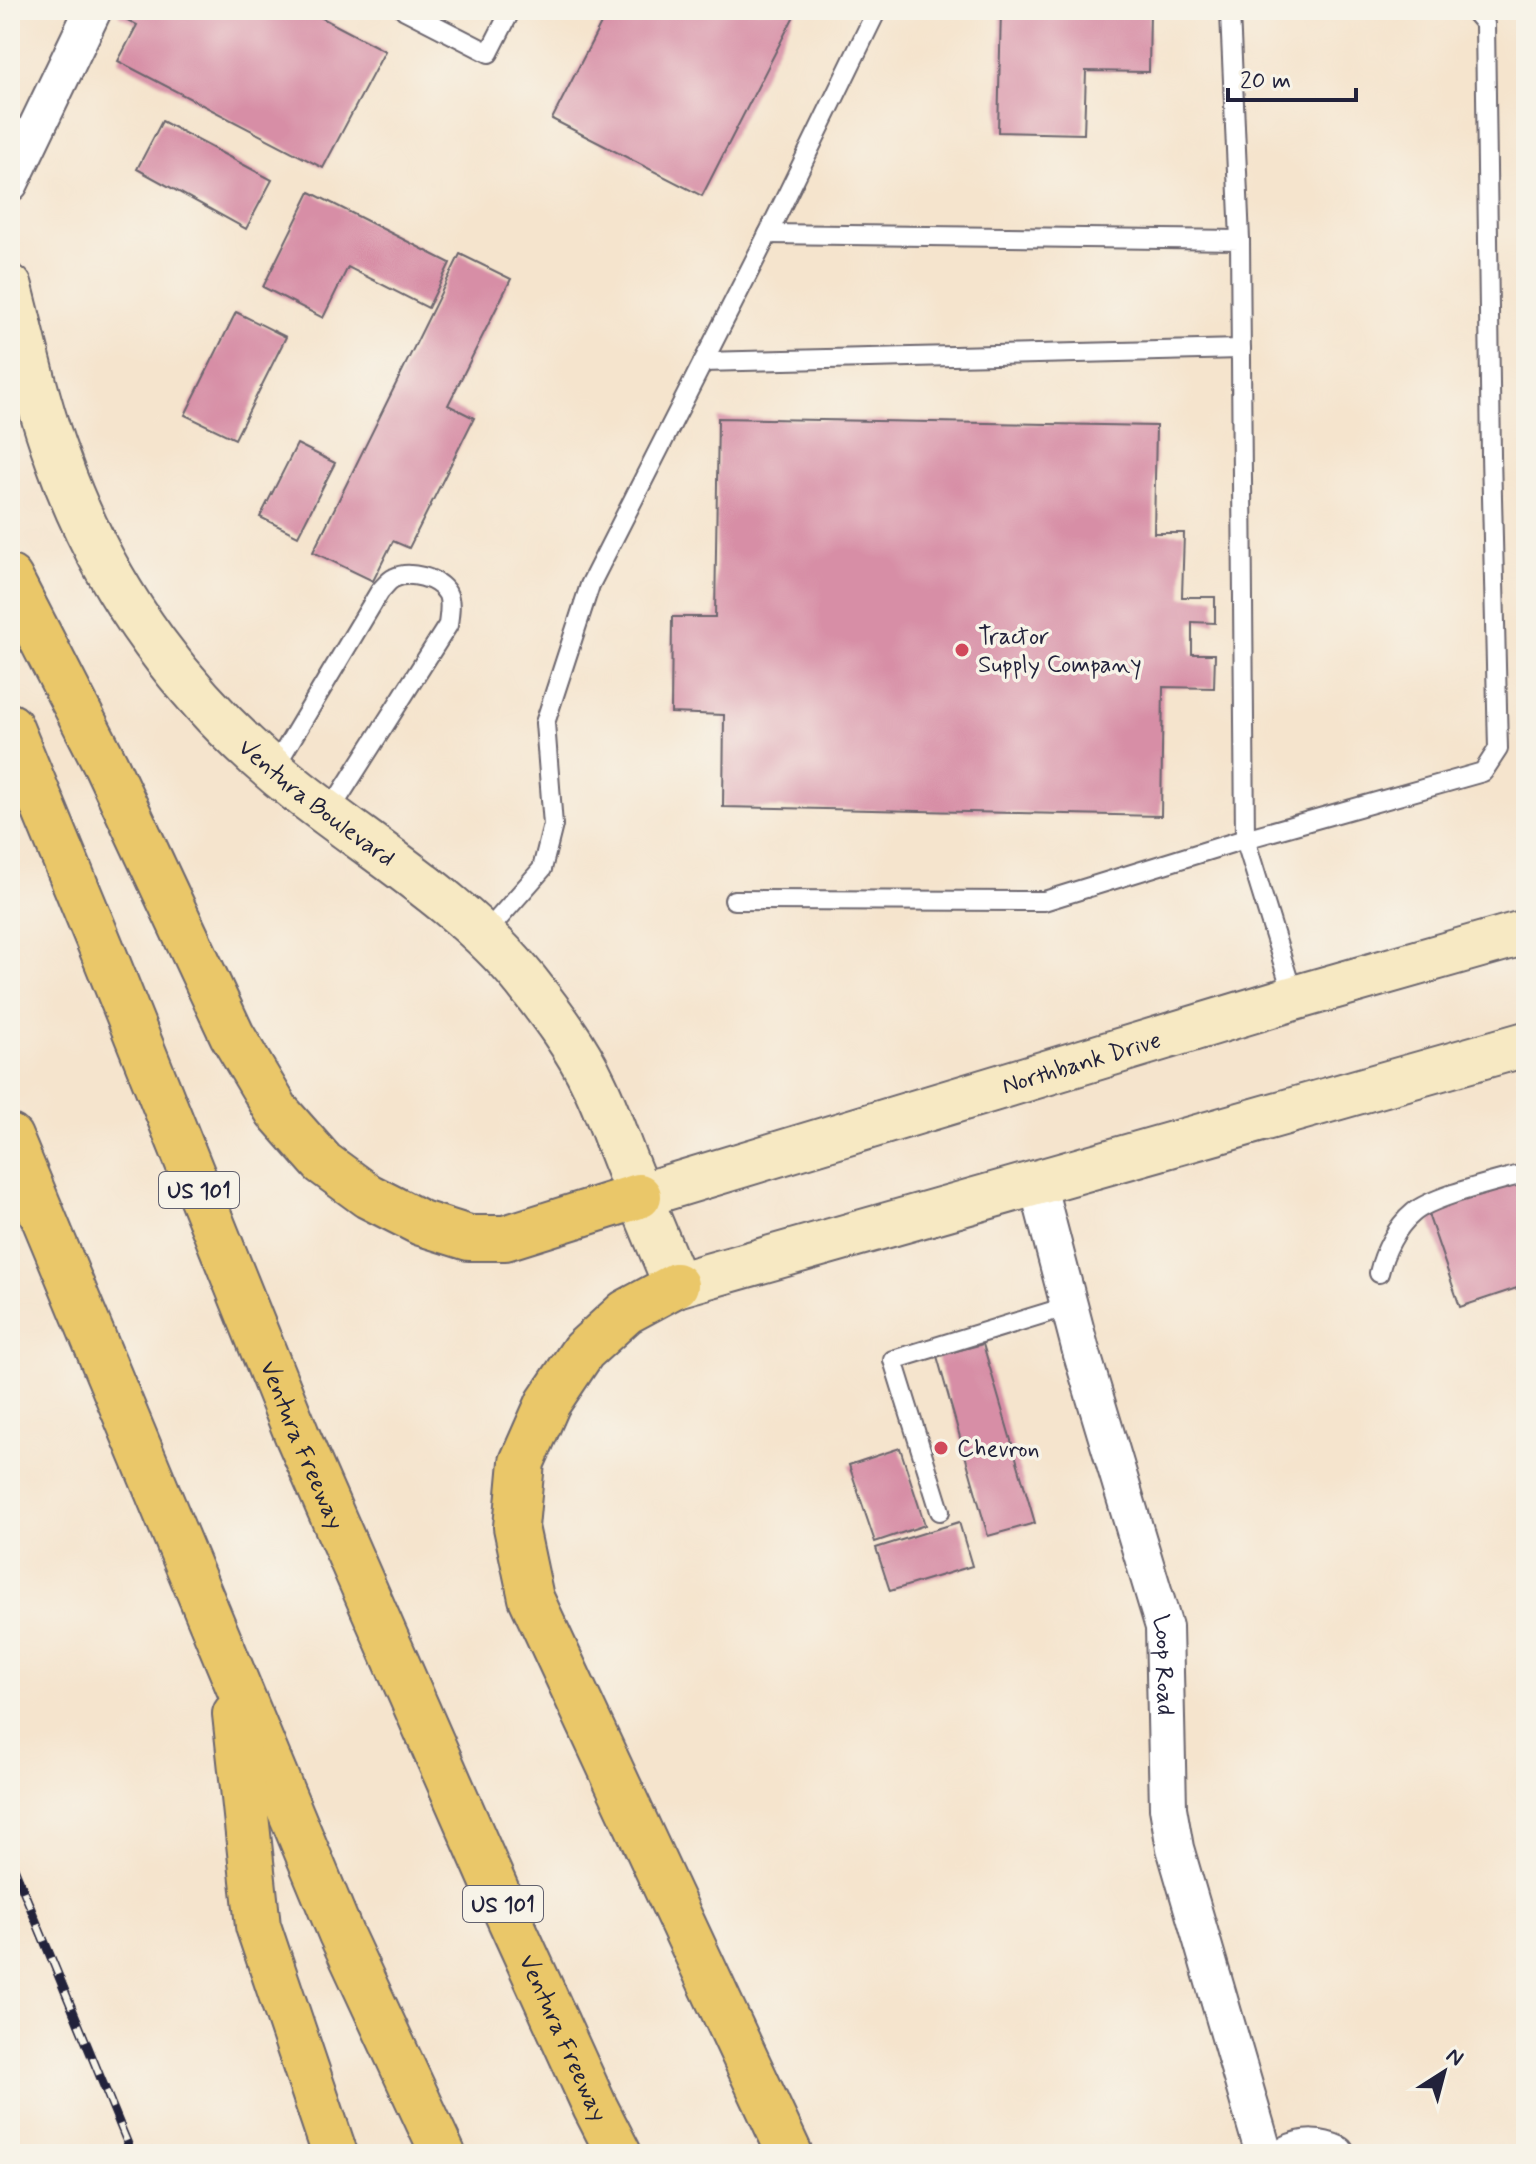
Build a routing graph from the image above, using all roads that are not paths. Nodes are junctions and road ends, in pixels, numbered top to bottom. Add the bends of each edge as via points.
1 (93, 10) edge
2 (405, 10) edge
3 (511, 10) edge
4 (877, 10) edge
5 (1233, 10) edge
6 (1473, 10) edge
7 (10, 183) edge
8 (768, 234) junction
9 (1240, 240) junction
10 (10, 287) edge
11 (1241, 349) junction
12 (703, 362) junction
13 (10, 578) edge
14 (10, 726) edge
15 (273, 770) junction
16 (328, 814) junction
17 (1245, 839) junction
18 (734, 900) dead end
19 (1526, 932) edge
20 (483, 936) junction
21 (1294, 998) junction
22 (1526, 1044) edge
23 (10, 1137) edge
24 (1526, 1173) edge
25 (1037, 1183) junction
26 (639, 1196) junction
27 (1379, 1273) dead end
28 (676, 1285) junction
29 (1069, 1306) junction
30 (940, 1511) dead end
31 (230, 1664) junction
32 (335, 2154) edge
33 (443, 2154) edge
34 (619, 2154) edge
35 (790, 2154) edge
36 (1264, 2154) edge
37 (1289, 2154) edge
38 (1336, 2154) edge

1 - 7 street
2 - 3 lane via 489,53
4 - 8 lane
5 - 9 lane
6 - 17 lane via 1485,24 1498,749 1483,772
8 - 9 lane
8 - 12 lane
9 - 11 lane
10 - 15 main road, Ventura Boulevard via 57,459 100,557 159,650 204,704
11 - 12 lane
11 - 17 lane
12 - 20 lane via 590,585 545,723 553,825 542,869
13 - 26 highway via 106,765 232,1035 277,1111 323,1163 368,1196 421,1223 469,1238 505,1238
14 - 34 highway, Ventura Freeway / US 101 via 297,1435 499,1896
15 - 16 main road, Ventura Boulevard
15 - 16 lane via 380,591 393,578 410,573 435,582 447,593 448,625
16 - 20 main road, Ventura Boulevard
17 - 18 lane via 1044,901
17 - 21 lane
19 - 21 main road, Northbank Drive
20 - 26 main road, Ventura Boulevard via 524,979 594,1083
21 - 26 main road, Northbank Drive
22 - 25 main road
23 - 31 highway
24 - 27 lane via 1414,1211 1386,1250
25 - 28 main road
25 - 29 street, Loop Road
26 - 28 main road, Ventura Boulevard
28 - 35 highway via 626,1312 583,1351 548,1403 522,1462 516,1527 531,1598
29 - 30 lane via 893,1360
29 - 36 street, Loop Road via 1164,1627 1168,1808 1175,1848
31 - 32 highway via 258,1926
31 - 33 highway via 341,1934
37 - 38 street via 1313,2148

